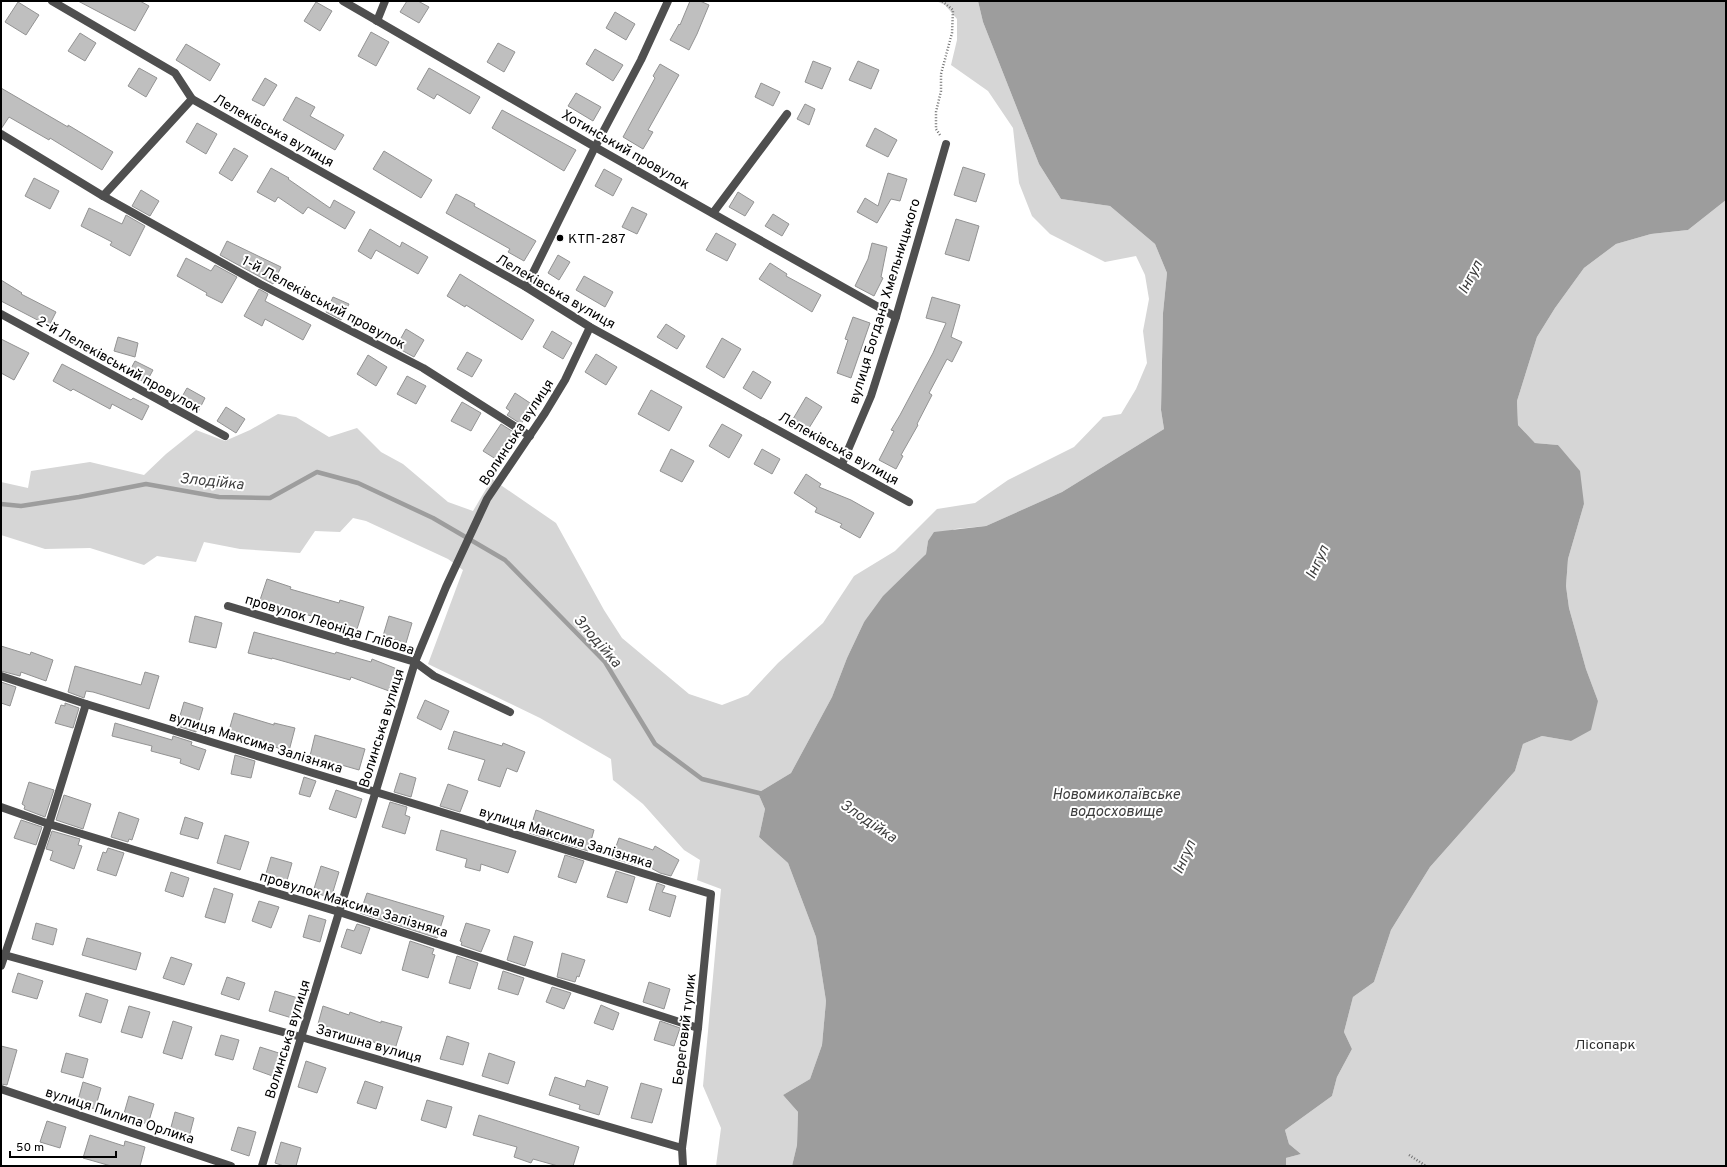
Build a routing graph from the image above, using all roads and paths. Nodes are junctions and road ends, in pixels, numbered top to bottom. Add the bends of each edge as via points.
1 (52, 1) edge
2 (343, 1) edge
3 (385, 1) edge
4 (668, 1) edge
5 (942, 1) edge
6 (377, 21) junction
7 (192, 99) junction
8 (787, 114) dead end
9 (1, 134) edge
10 (946, 144) joint
11 (595, 147) junction
12 (103, 196) junction
13 (713, 213) junction
14 (526, 288) junction
15 (1, 314) edge
16 (896, 317) junction
17 (590, 327) junction
18 (224, 436) dead end
19 (530, 436) junction
20 (842, 464) junction
21 (908, 502) dead end
22 (228, 606) dead end
23 (415, 662) junction
24 (1, 676) edge
25 (86, 704) junction
26 (510, 712) dead end
27 (375, 792) junction
28 (1, 808) edge
29 (49, 824) junction
30 (711, 894) joint
31 (339, 912) junction
32 (2, 954) edge
33 (1, 966) edge
34 (698, 1028) junction
35 (301, 1037) junction
36 (1, 1089) edge
37 (682, 1148) junction
38 (1409, 1155) dead end
39 (231, 1166) edge
40 (262, 1166) edge
41 (683, 1166) edge
42 (1426, 1166) edge

1 - 7 street, Лелеківська вулиця via 175,73
2 - 6 street, Хотинський провулок
3 - 6 street
4 - 11 street via 641,60
5 - 10 path via 953,10 952,33 941,74 936,118 936,129
6 - 11 street, Хотинський провулок
7 - 12 street, Лелеківська вулиця
7 - 14 street, Лелеківська вулиця
8 - 13 street
9 - 12 street
10 - 16 street, вулиця Богдана Хмельницького
11 - 13 street, Хотинський провулок
11 - 14 street
12 - 19 street, 1-й Лелеківський провулок via 260,284 423,368
13 - 16 street, Хотинський провулок
14 - 17 street, Лелеківська вулиця
15 - 18 street, 2-й Лелеківський провулок
16 - 20 street, вулиця Богдана Хмельницького via 870,396
17 - 19 street, Волинська вулиця via 565,380
17 - 20 street, Лелеківська вулиця
19 - 23 street, Волинська вулиця via 487,499
20 - 21 street, Лелеківська вулиця
22 - 23 street, провулок Леоніда Глібова
23 - 26 street, провулок Леоніда Глібова via 434,676
23 - 27 street, Волинська вулиця
24 - 25 street, вулиця Максима Залізняка
25 - 27 street, вулиця Максима Залізняка
25 - 29 street
27 - 30 street, вулиця Максима Залізняка
27 - 31 street, Волинська вулиця
28 - 29 street, провулок Максима Залізняка
29 - 31 street, провулок Максима Залізняка
29 - 32 street
30 - 34 street, Береговий тупик
31 - 34 street, провулок Максима Залізняка
31 - 35 street, Волинська вулиця
32 - 33 street
32 - 35 street, Затишна вулиця
34 - 37 street, Береговий тупик
35 - 37 street, Затишна вулиця
35 - 40 street, Волинська вулиця
36 - 39 street, вулиця Пилипа Орлика
37 - 41 street, Береговий тупик
38 - 42 path

